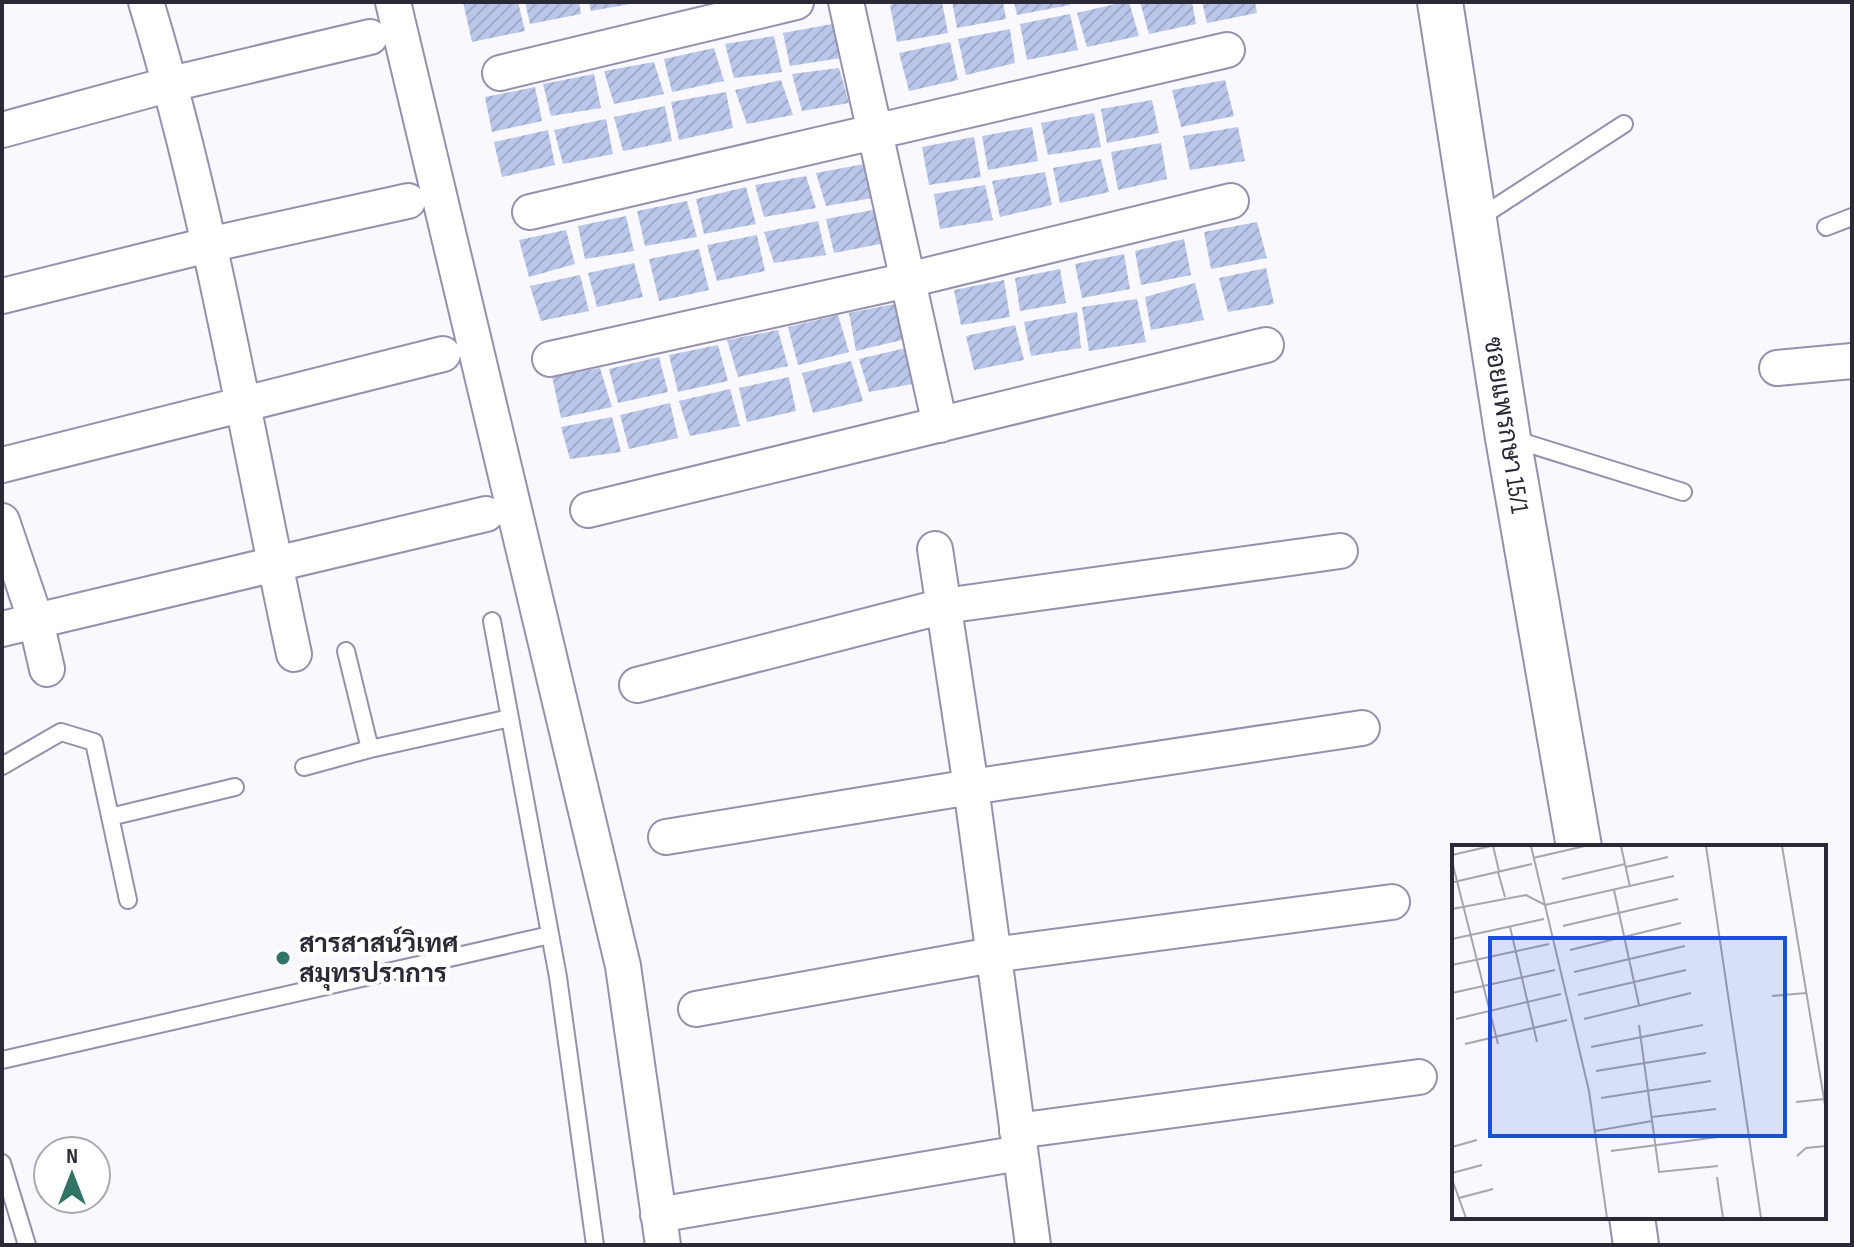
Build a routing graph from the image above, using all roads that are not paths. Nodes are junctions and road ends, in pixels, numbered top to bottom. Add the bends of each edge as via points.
1 (146, 2) edge
2 (393, 2) edge
3 (796, 2) edge
4 (846, 2) edge
5 (1440, 2) edge
6 (370, 37) dead end
7 (1227, 50) dead end
8 (500, 73) dead end
9 (171, 84) junction
10 (1624, 124) dead end
11 (2, 130) edge
12 (875, 133) junction
13 (408, 201) dead end
14 (1231, 201) dead end
15 (530, 212) dead end
16 (1852, 217) edge
17 (1474, 221) junction
18 (1826, 227) dead end
19 (208, 245) junction
20 (908, 280) junction
21 (2, 296) edge
22 (1266, 345) dead end
23 (443, 354) dead end
24 (550, 359) dead end
25 (1852, 361) edge
26 (1777, 368) dead end
27 (241, 404) junction
28 (940, 425) junction
29 (1508, 438) junction
30 (2, 465) edge
31 (1683, 492) dead end
32 (588, 510) dead end
33 (486, 514) dead end
34 (2, 521) edge
35 (935, 549) dead end
36 (1340, 551) dead end
37 (274, 564) junction
38 (944, 606) junction
39 (36, 621) junction
40 (492, 621) dead end
41 (2, 629) edge
42 (346, 651) dead end
43 (294, 654) dead end
44 (47, 669) dead end
45 (637, 685) dead end
46 (510, 718) junction
47 (1362, 728) dead end
48 (370, 749) junction
49 (2, 766) edge
50 (304, 767) dead end
51 (235, 787) dead end
52 (971, 787) junction
53 (110, 817) junction
54 (666, 837) dead end
55 (1579, 845) edge
56 (128, 900) dead end
57 (1392, 902) dead end
58 (550, 935) junction
59 (992, 955) junction
60 (696, 1009) dead end
61 (2, 1060) edge
62 (1419, 1077) dead end
63 (1018, 1142) junction
64 (2, 1163) edge
65 (1632, 1219) edge
66 (661, 1230) edge
67 (27, 1245) edge
68 (595, 1245) edge
69 (1033, 1245) edge
70 (1636, 1245) edge

1 - 9 street
2 - 66 street via 623,966
3 - 8 street
4 - 12 street
5 - 17 street, ซอยแพรกษา 15/1
6 - 9 street
7 - 12 street
9 - 11 street
9 - 19 street
10 - 17 lane
12 - 15 street
12 - 20 street
13 - 19 street
14 - 20 street
16 - 18 lane
17 - 29 street, ซอยแพรกษา 15/1
19 - 21 street
19 - 27 street
20 - 24 street
20 - 28 street
22 - 28 street
23 - 27 street
25 - 26 street
27 - 30 street
27 - 37 street
28 - 32 street
29 - 31 lane
29 - 55 street, ซอยแพรกษา 15/1
33 - 37 street
34 - 39 street
35 - 38 street
36 - 38 street
37 - 39 street
37 - 43 street
38 - 45 street
38 - 52 street
39 - 41 street
39 - 44 street
40 - 46 lane
42 - 48 lane
46 - 48 lane
46 - 58 lane
47 - 52 street
48 - 50 lane
49 - 53 lane via 61,732 94,742
51 - 53 lane
52 - 54 street
52 - 59 street
53 - 56 lane
57 - 59 street
58 - 61 lane
58 - 68 lane
59 - 60 street
59 - 63 street
62 - 63 street
63 - 66 street
63 - 69 street
64 - 67 lane
65 - 70 street

